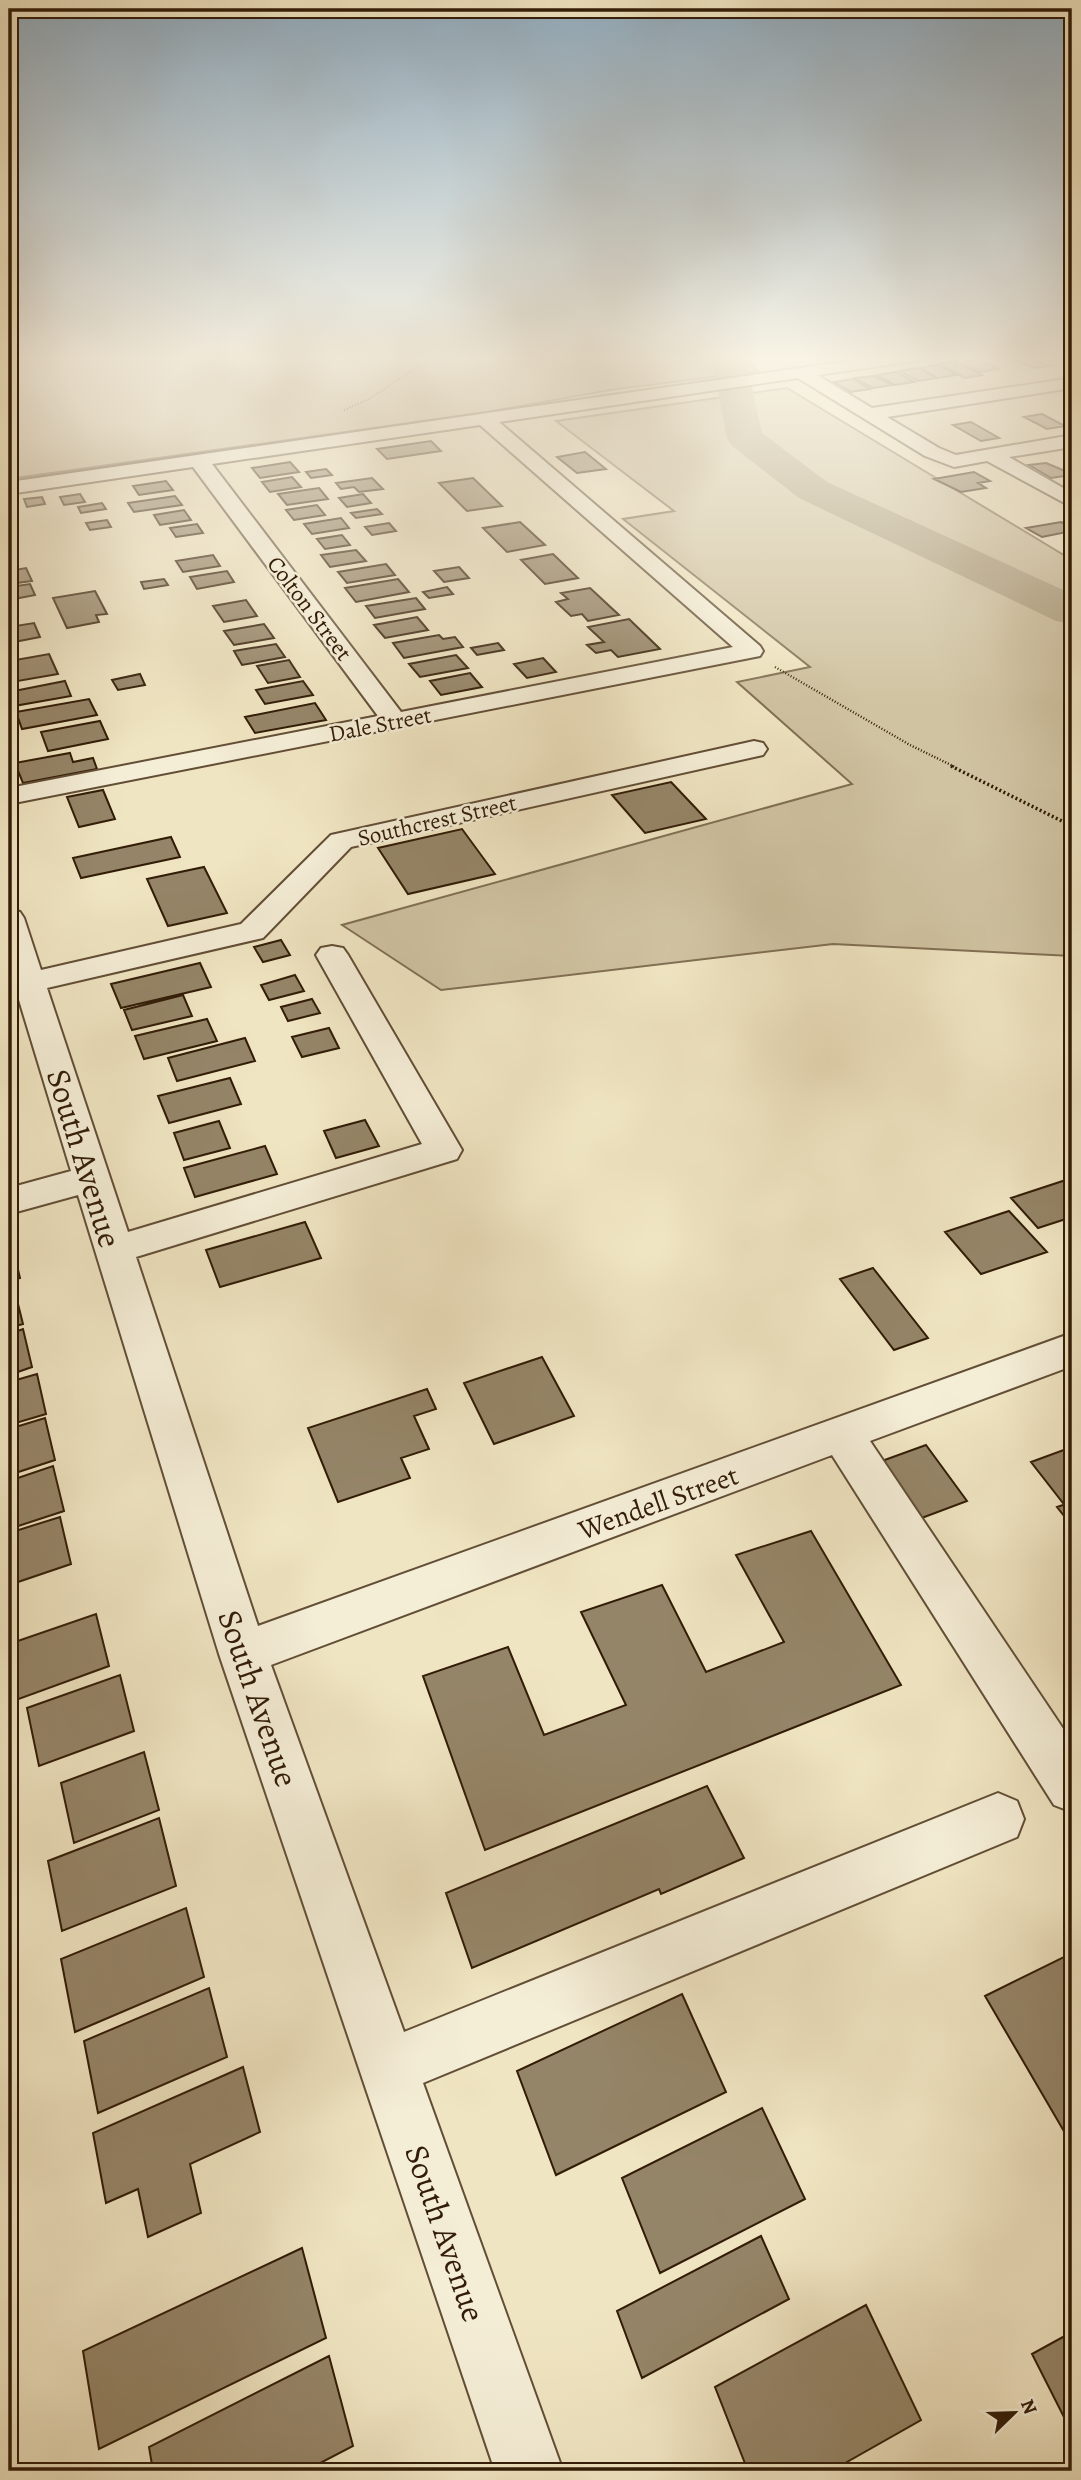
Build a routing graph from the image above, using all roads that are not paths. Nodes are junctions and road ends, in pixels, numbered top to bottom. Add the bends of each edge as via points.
1 (131, 471) edge
2 (206, 471) edge
3 (544, 471) edge
4 (1018, 471) edge
5 (9, 488) edge
6 (1072, 501) edge
7 (395, 721) junction
8 (754, 748) dead end
9 (9, 796) edge
10 (9, 918) edge
11 (332, 955) dead end
12 (31, 982) junction
13 (92, 1179) junction
14 (9, 1201) edge
15 (114, 1250) junction
16 (1072, 1349) edge
17 (842, 1434) junction
18 (243, 1654) junction
19 (1072, 1787) edge
20 (998, 1819) dead end
21 (388, 2067) junction
22 (529, 2471) edge

1 - 5 street
2 - 7 street, Colton Street
3 - 7 street, Dale Street via 751,651
4 - 6 street
7 - 9 street, Dale Street
8 - 12 street, Southcrest Street via 341,841 252,931
10 - 12 street, South Avenue
11 - 15 street via 444,1150
12 - 13 street, South Avenue
13 - 14 street
13 - 15 street, South Avenue
15 - 18 street, South Avenue
16 - 17 street, Wendell Street
17 - 18 street, Wendell Street
17 - 19 street
18 - 21 street, South Avenue
20 - 21 street
21 - 22 street, South Avenue

